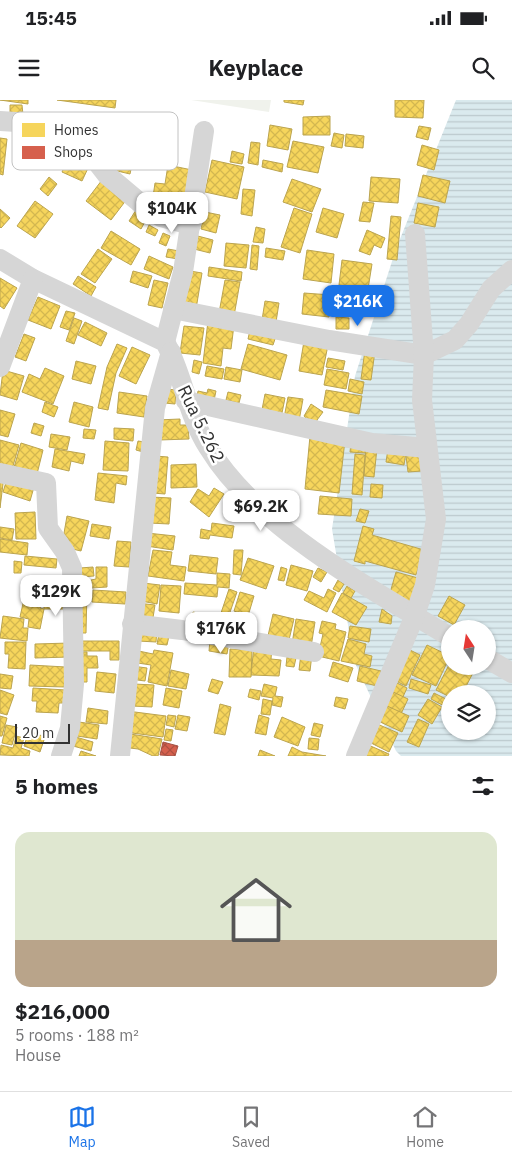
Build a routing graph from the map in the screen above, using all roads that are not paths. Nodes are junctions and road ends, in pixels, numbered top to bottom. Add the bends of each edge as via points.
1 (204, 131) dead end
2 (104, 170) edge
3 (191, 224) junction
4 (415, 234) dead end
5 (0, 259) edge
6 (512, 270) edge
7 (34, 279) junction
8 (173, 309) junction
9 (168, 347) junction
10 (424, 354) junction
11 (0, 367) edge
12 (186, 401) junction
13 (427, 448) junction
14 (0, 473) edge
15 (415, 615) junction
16 (132, 624) junction
17 (441, 631) edge
18 (314, 652) dead end
19 (496, 662) edge
20 (510, 668) edge
21 (61, 756) edge
22 (120, 756) edge
23 (356, 756) edge

1 - 3 street
2 - 3 street via 160,217
3 - 8 street
4 - 10 street
5 - 7 street
6 - 10 street via 491,289 455,340
7 - 9 street
7 - 11 street
8 - 9 street
8 - 10 street via 329,340
9 - 12 street, Rua 5.262
9 - 16 street via 155,408
10 - 13 street via 422,400
12 - 13 street via 372,443
12 - 15 street, Rua 5.262 via 206,444 245,496 341,570
13 - 15 street via 436,519 425,585
14 - 21 street via 46,483 48,528 72,568 74,684 70,728
15 - 17 street, Rua 5.262
15 - 23 street
16 - 18 street
16 - 22 street
19 - 20 street

